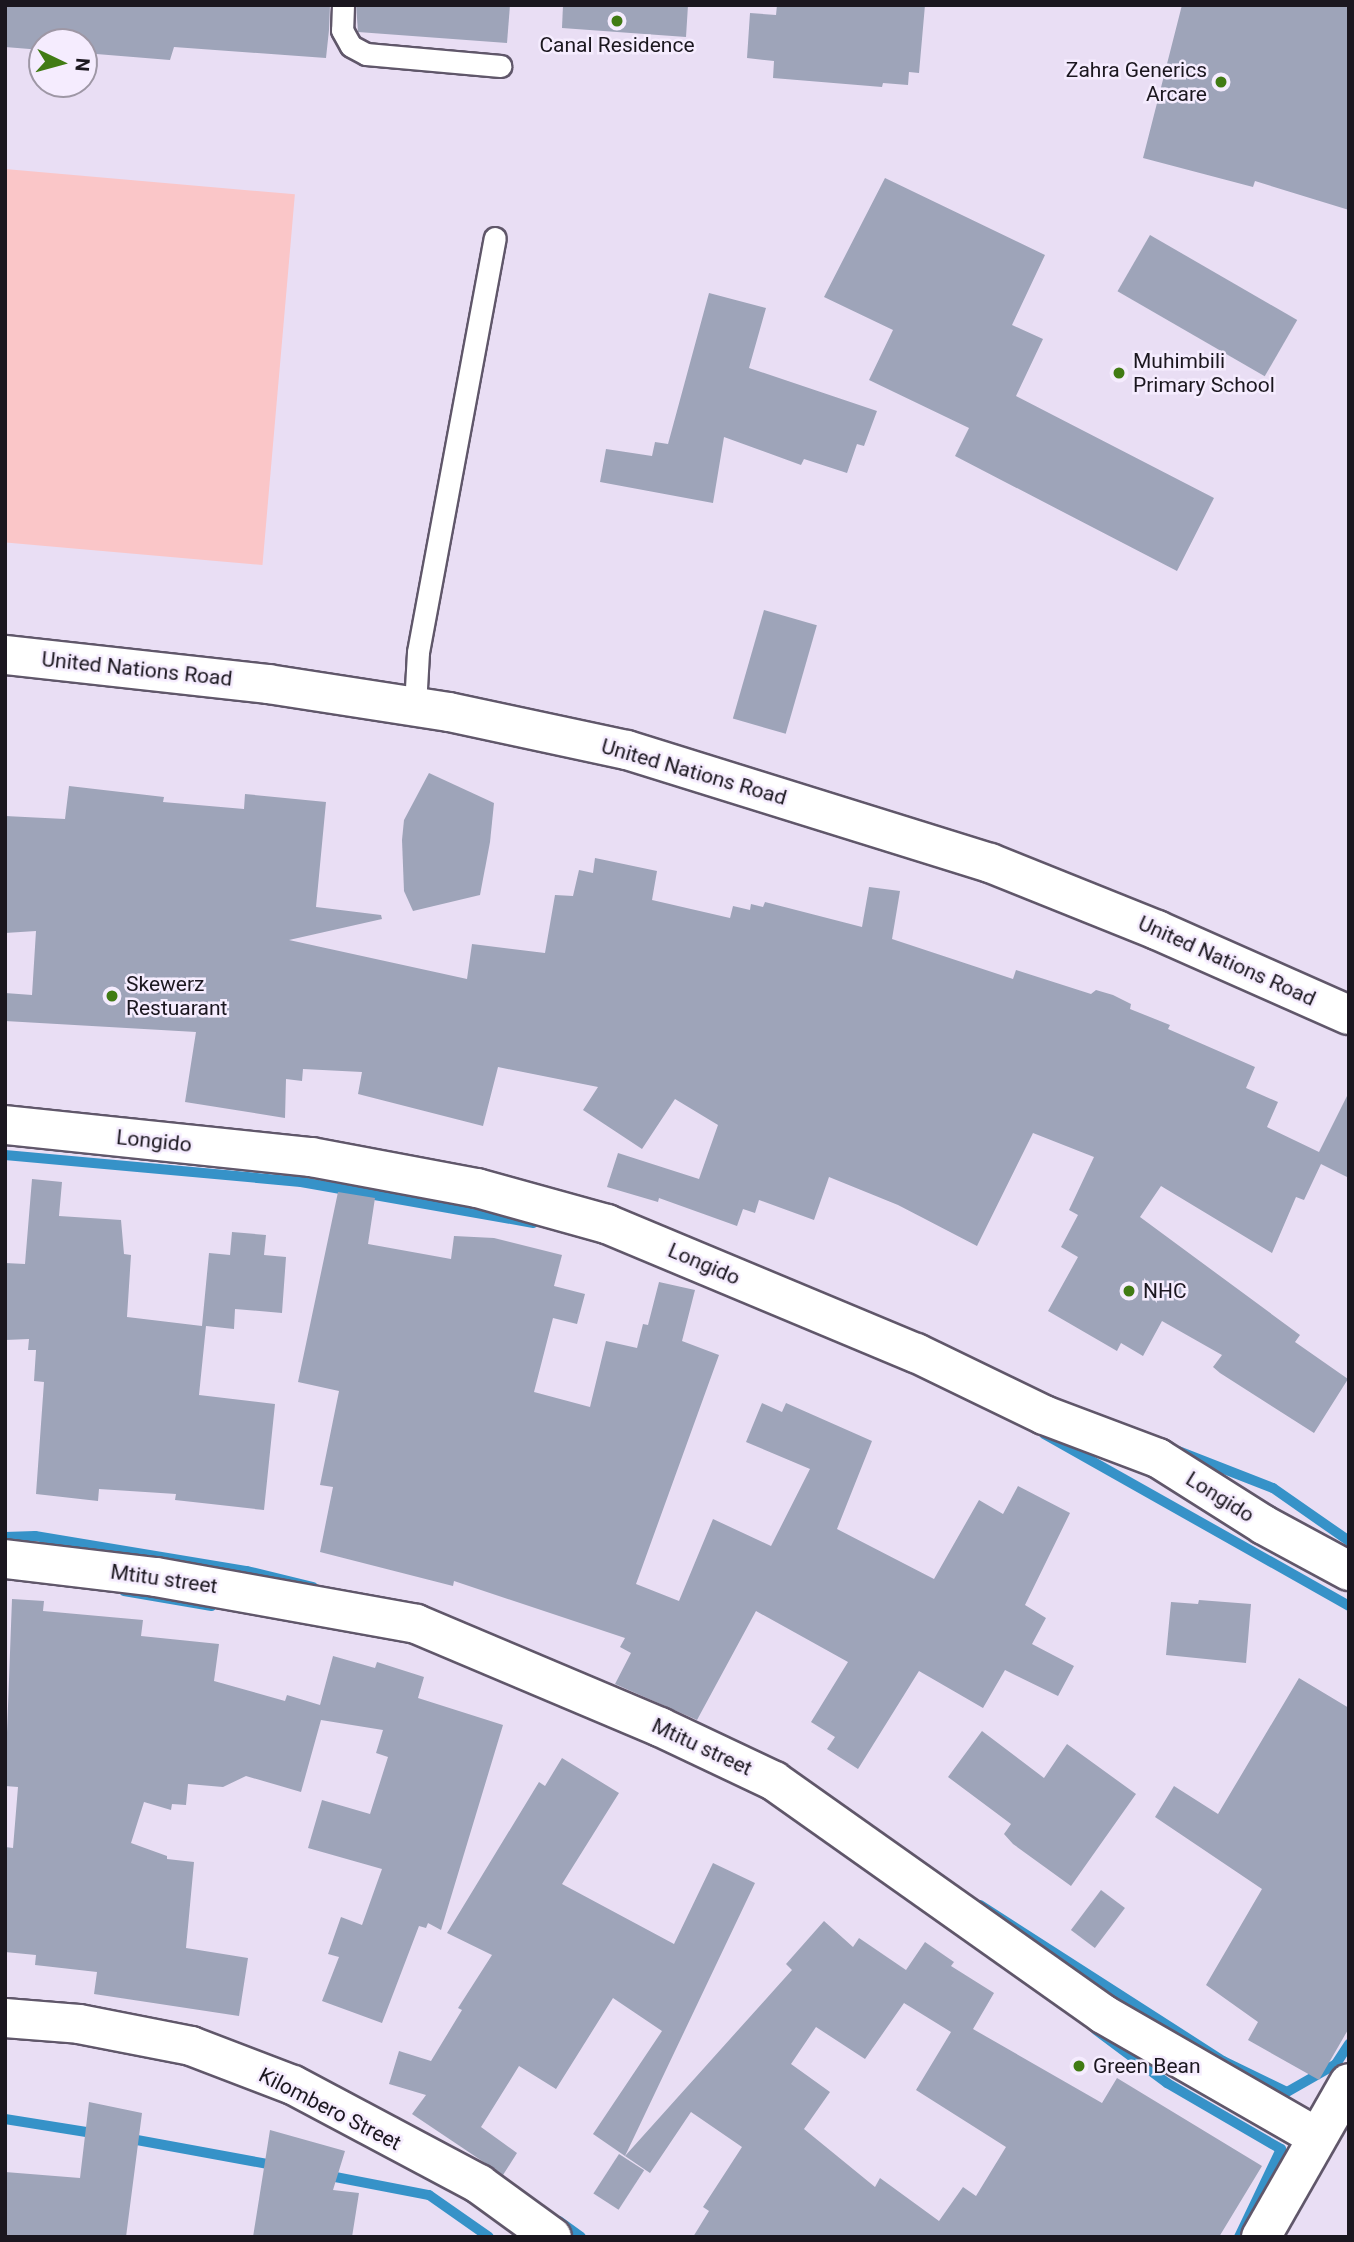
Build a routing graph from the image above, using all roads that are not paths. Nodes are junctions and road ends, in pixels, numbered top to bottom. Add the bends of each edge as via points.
1 (343, 5) edge
2 (500, 66) dead end
3 (495, 238) dead end
4 (5, 655) edge
5 (415, 706) junction
6 (1349, 1015) edge
7 (5, 1125) edge
8 (5, 1559) edge
9 (1349, 1572) edge
10 (5, 2018) edge
11 (1349, 2083) edge
12 (1315, 2136) junction
13 (552, 2237) edge
14 (1261, 2237) edge

1 - 2 lane via 342,30 351,46 366,54
3 - 5 lane via 418,652
4 - 5 street, United Nations Road via 268,684
5 - 6 street, United Nations Road via 627,750 990,863
7 - 9 street, Longido via 311,1157 477,1188 607,1224 916,1353 1044,1415 1158,1458
8 - 12 street, Mtitu street via 156,1577 416,1624 660,1727 774,1781 1103,2014
10 - 13 street, Kilombero Street via 79,2024 191,2046 293,2085 479,2183
11 - 12 street
12 - 14 street

